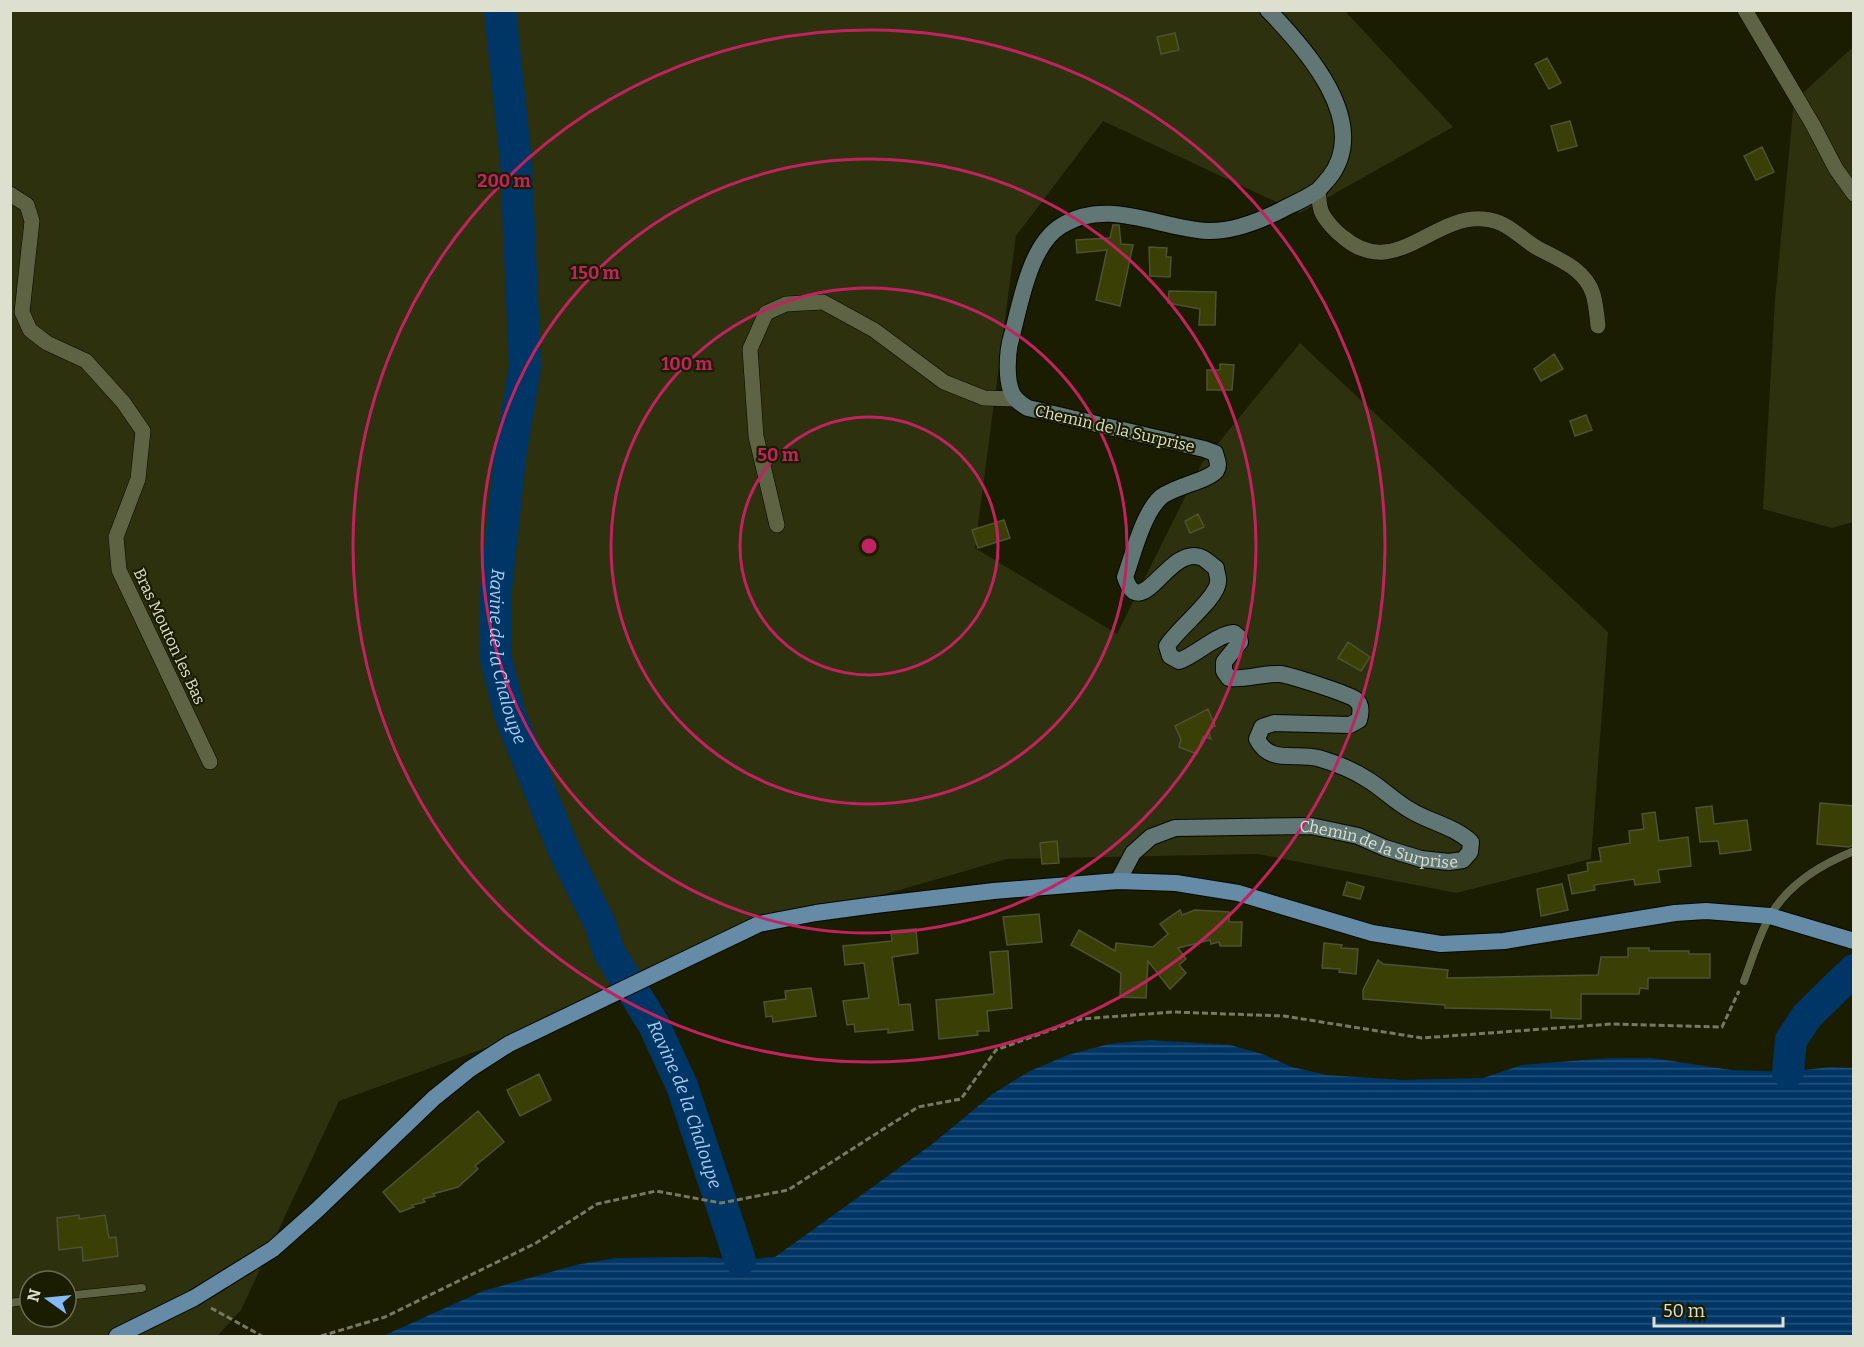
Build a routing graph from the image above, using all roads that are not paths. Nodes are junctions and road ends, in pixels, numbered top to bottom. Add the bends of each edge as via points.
1 (1268, 10) edge
2 (1745, 10) edge
3 (1318, 191) junction
4 (10, 194) edge
5 (1854, 194) edge
6 (1598, 326) dead end
7 (1015, 399) junction
8 (777, 525) dead end
9 (210, 762) dead end
10 (1854, 851) edge
11 (1118, 881) junction
12 (1775, 917) junction
13 (1854, 941) edge
14 (1744, 981) road end
15 (142, 1288) dead end
16 (78, 1295) edge
17 (117, 1336) edge

1 - 3 main road, Chemin de la Surprise via 1319,70 1340,112 1344,140 1337,167
2 - 5 street
3 - 6 street via 1322,213 1356,249 1384,253 1423,240 1462,220 1501,223 1538,249 1580,271 1593,293
3 - 7 main road, Chemin de la Surprise via 1238,227 1207,231 1106,213 1080,216 1061,225 1039,247 1023,292 1010,343 1008,379
4 - 9 street, Bras Mouton les Bas via 27,205 32,221 22,312 30,330 47,344 86,361 143,431 138,479 116,537 119,570
7 - 8 street via 984,398 944,382 874,330 823,302 786,304 766,313 750,349 756,436
7 - 11 main road, Chemin de la Surprise via 1028,408 1215,453 1217,470 1162,497 1150,510 1125,578 1128,588 1136,593 1154,585 1184,556 1200,557 1216,568 1218,584 1211,598 1173,636 1167,646 1170,656 1179,661 1234,633 1240,642 1224,662 1229,678 1286,675 1355,699 1361,709 1359,720 1350,726 1274,723 1262,727 1257,738 1262,748 1272,754 1315,757 1339,765 1410,810 1461,833 1471,842 1470,852 1463,860 1449,862 1421,859 1358,836 1311,826 1175,828 1151,837 1133,853
10 - 12 lane via 1830,861 1802,881 1780,903
11 - 12 main road via 1176,883 1238,893 1372,933 1441,944 1504,940 1675,913 1706,911
11 - 17 main road via 983,893 759,924 509,1044 470,1069 273,1249 194,1298
12 - 13 main road
12 - 14 lane
15 - 16 lane

